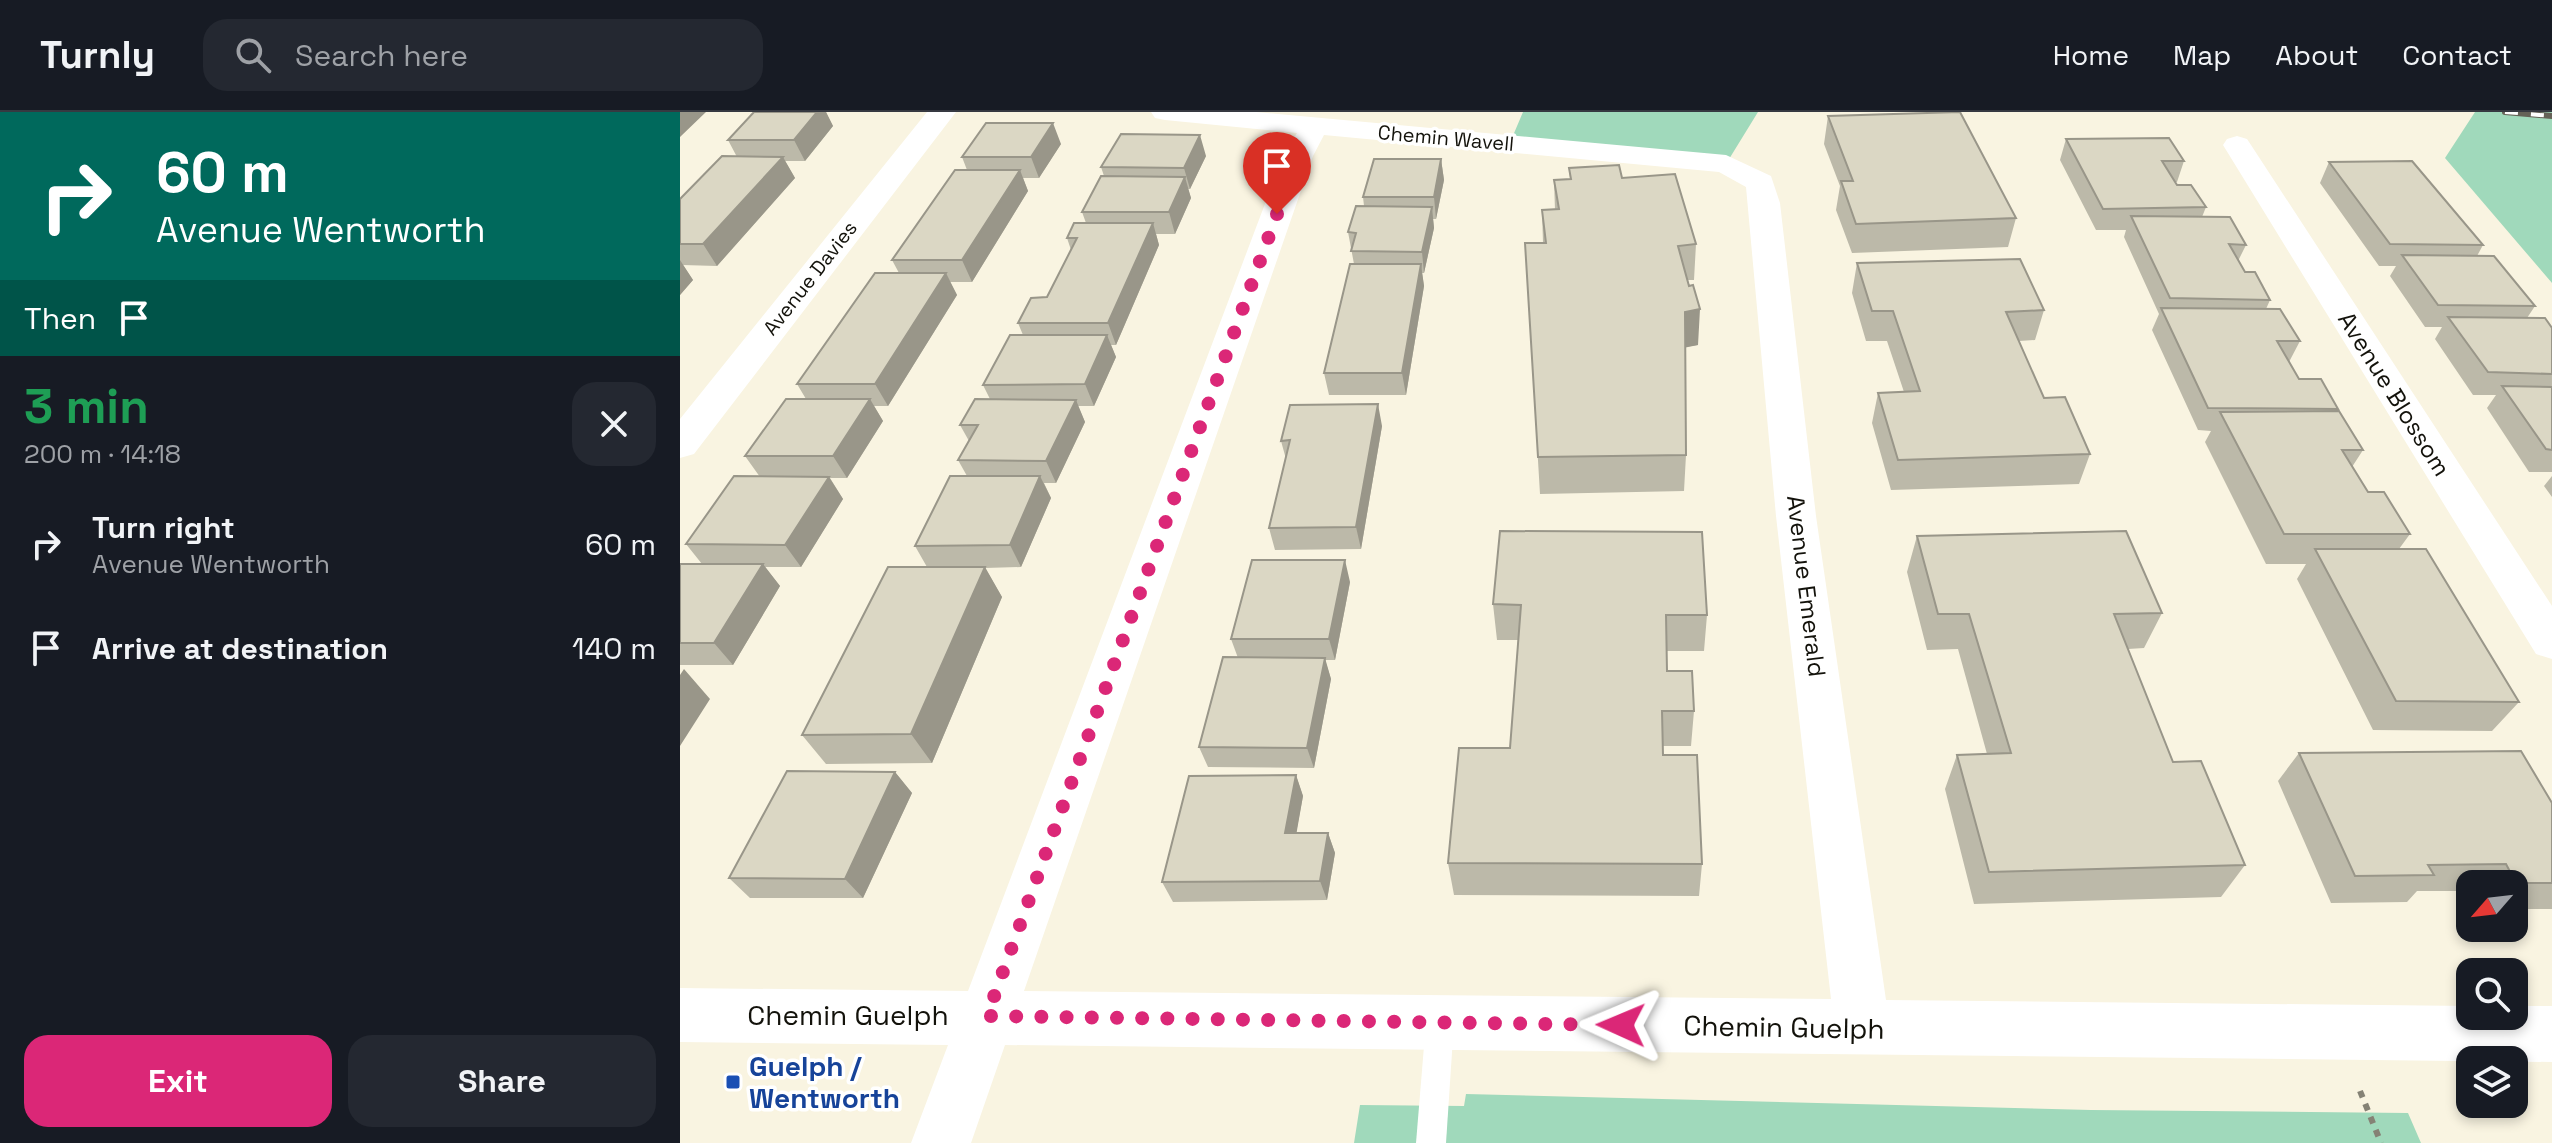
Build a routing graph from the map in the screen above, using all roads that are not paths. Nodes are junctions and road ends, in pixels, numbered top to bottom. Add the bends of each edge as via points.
1 (942, 112) edge
2 (1165, 112) edge
3 (1315, 126) junction
4 (2237, 145) dead end
5 (1726, 164) joint
6 (680, 445) edge
7 (2552, 642) edge
8 (680, 1015) edge
9 (987, 1016) junction
10 (1440, 1022) junction
11 (1862, 1028) junction
12 (2552, 1034) edge
13 (941, 1143) edge
14 (1431, 1143) edge

1 - 6 street, Avenue Davies
2 - 3 street, Chemin Wavell
3 - 5 street, Chemin Wavell
3 - 9 street via 1298,156
4 - 7 street, Avenue Blossom
5 - 11 street, Avenue Emerald via 1760,182 1765,203 1796,516
8 - 9 street, Chemin Guelph
9 - 10 street, Chemin Guelph
9 - 13 street
10 - 11 street, Chemin Guelph
10 - 14 lane
11 - 12 street, Chemin Guelph

